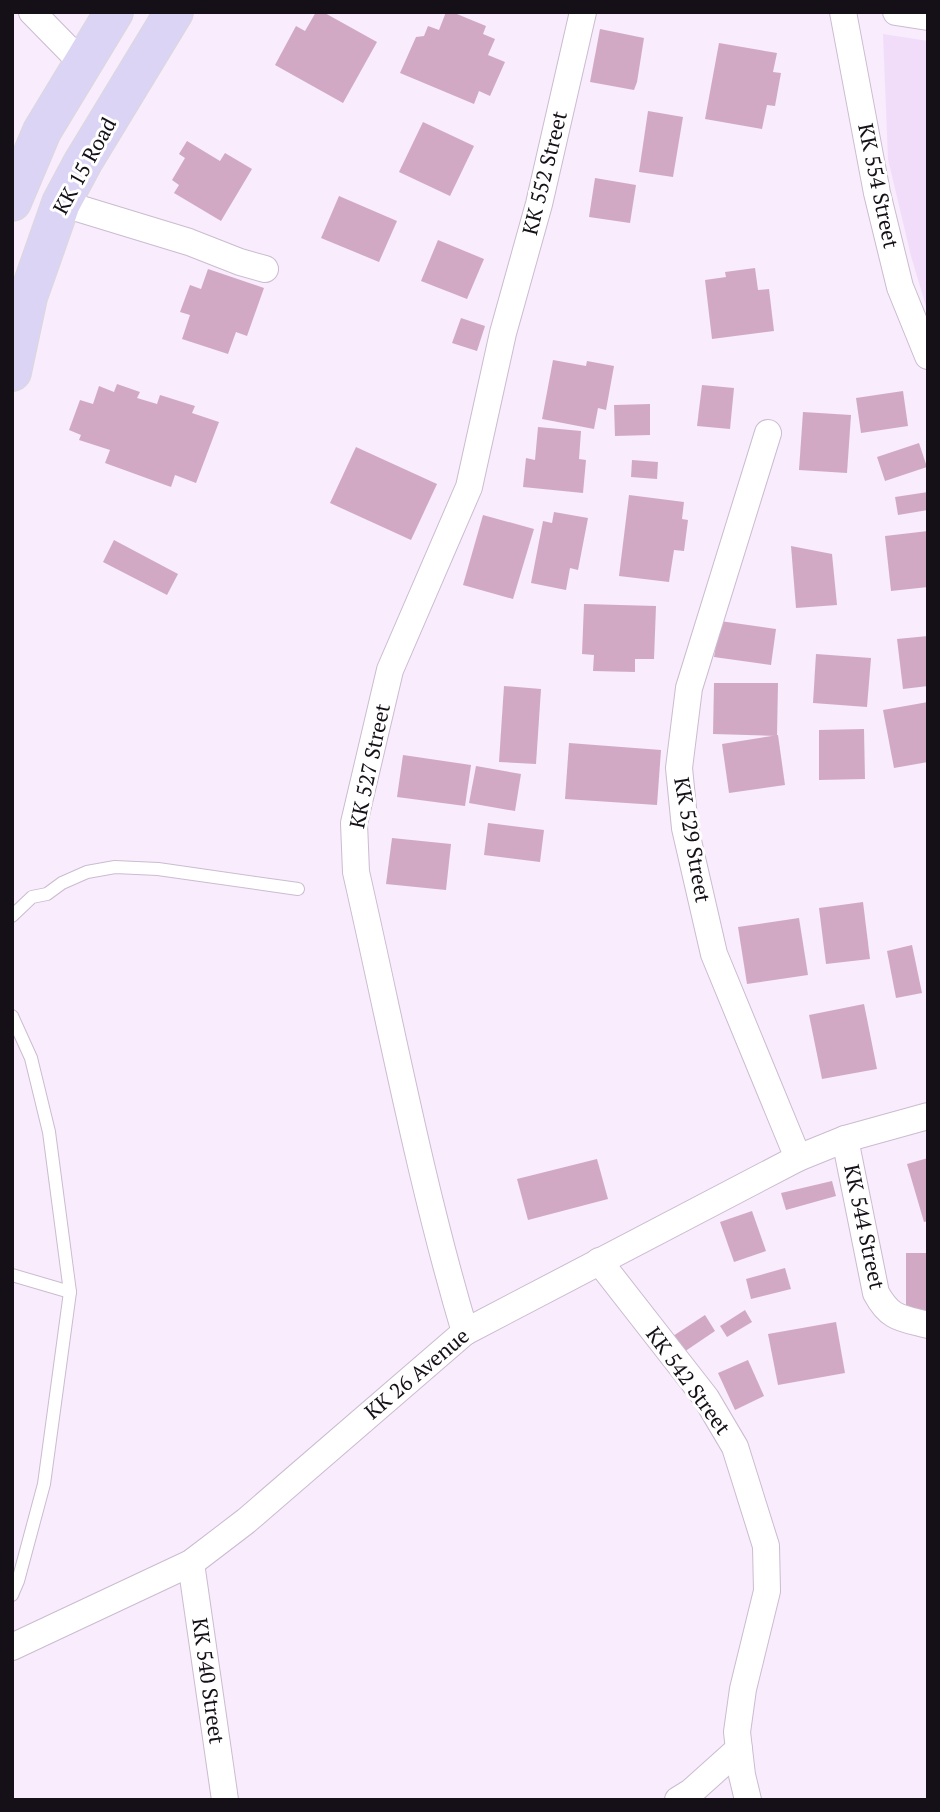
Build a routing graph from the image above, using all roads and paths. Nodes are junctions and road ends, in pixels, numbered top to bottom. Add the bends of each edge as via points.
1 (33, 12) edge
2 (114, 12) edge
3 (174, 12) edge
4 (583, 12) edge
5 (843, 12) edge
6 (896, 12) edge
7 (928, 17) edge
8 (82, 63) junction
9 (126, 92) junction
10 (12, 202) edge
11 (61, 203) junction
12 (265, 268) dead end
13 (503, 333) joint
14 (928, 356) edge
15 (12, 372) edge
16 (768, 433) dead end
17 (298, 889) dead end
18 (12, 916) edge
19 (12, 1016) edge
20 (928, 1116) edge
21 (845, 1139) junction
22 (798, 1158) junction
23 (599, 1261) junction
24 (12, 1275) edge
25 (70, 1292) junction
26 (928, 1325) edge
27 (465, 1332) junction
28 (191, 1563) junction
29 (12, 1595) edge
30 (12, 1647) edge
31 (739, 1749) junction
32 (225, 1800) edge
33 (678, 1800) edge
34 (748, 1800) edge

1 - 8 street
2 - 8 highway
3 - 9 highway, KK 15 Road
4 - 13 street, KK 552 Street via 539,204
5 - 14 street, KK 554 Street via 877,193 900,286
6 - 7 street
8 - 9 highway
8 - 10 highway via 42,131
9 - 11 highway, KK 15 Road
11 - 12 street
11 - 15 highway, KK 15 Road via 28,297
13 - 27 street, KK 527 Street via 468,487 390,670 354,823 356,872 429,1199
16 - 22 street, KK 529 Street via 689,688 679,768 685,828 714,954
17 - 18 lane via 115,867 87,872 32,897
19 - 25 lane via 31,1058 49,1132
20 - 21 street, KK 26 Avenue
21 - 22 street, KK 26 Avenue
21 - 26 street, KK 544 Street via 876,1293 896,1317
22 - 23 street, KK 26 Avenue
23 - 27 street, KK 26 Avenue
23 - 31 street, KK 542 Street via 706,1398 735,1447 766,1546 766,1591 743,1689
24 - 25 lane
25 - 29 lane via 44,1483
27 - 28 street, KK 26 Avenue
28 - 30 street, KK 26 Avenue
28 - 32 street, KK 540 Street
31 - 33 street
31 - 34 street, KK 542 Street

